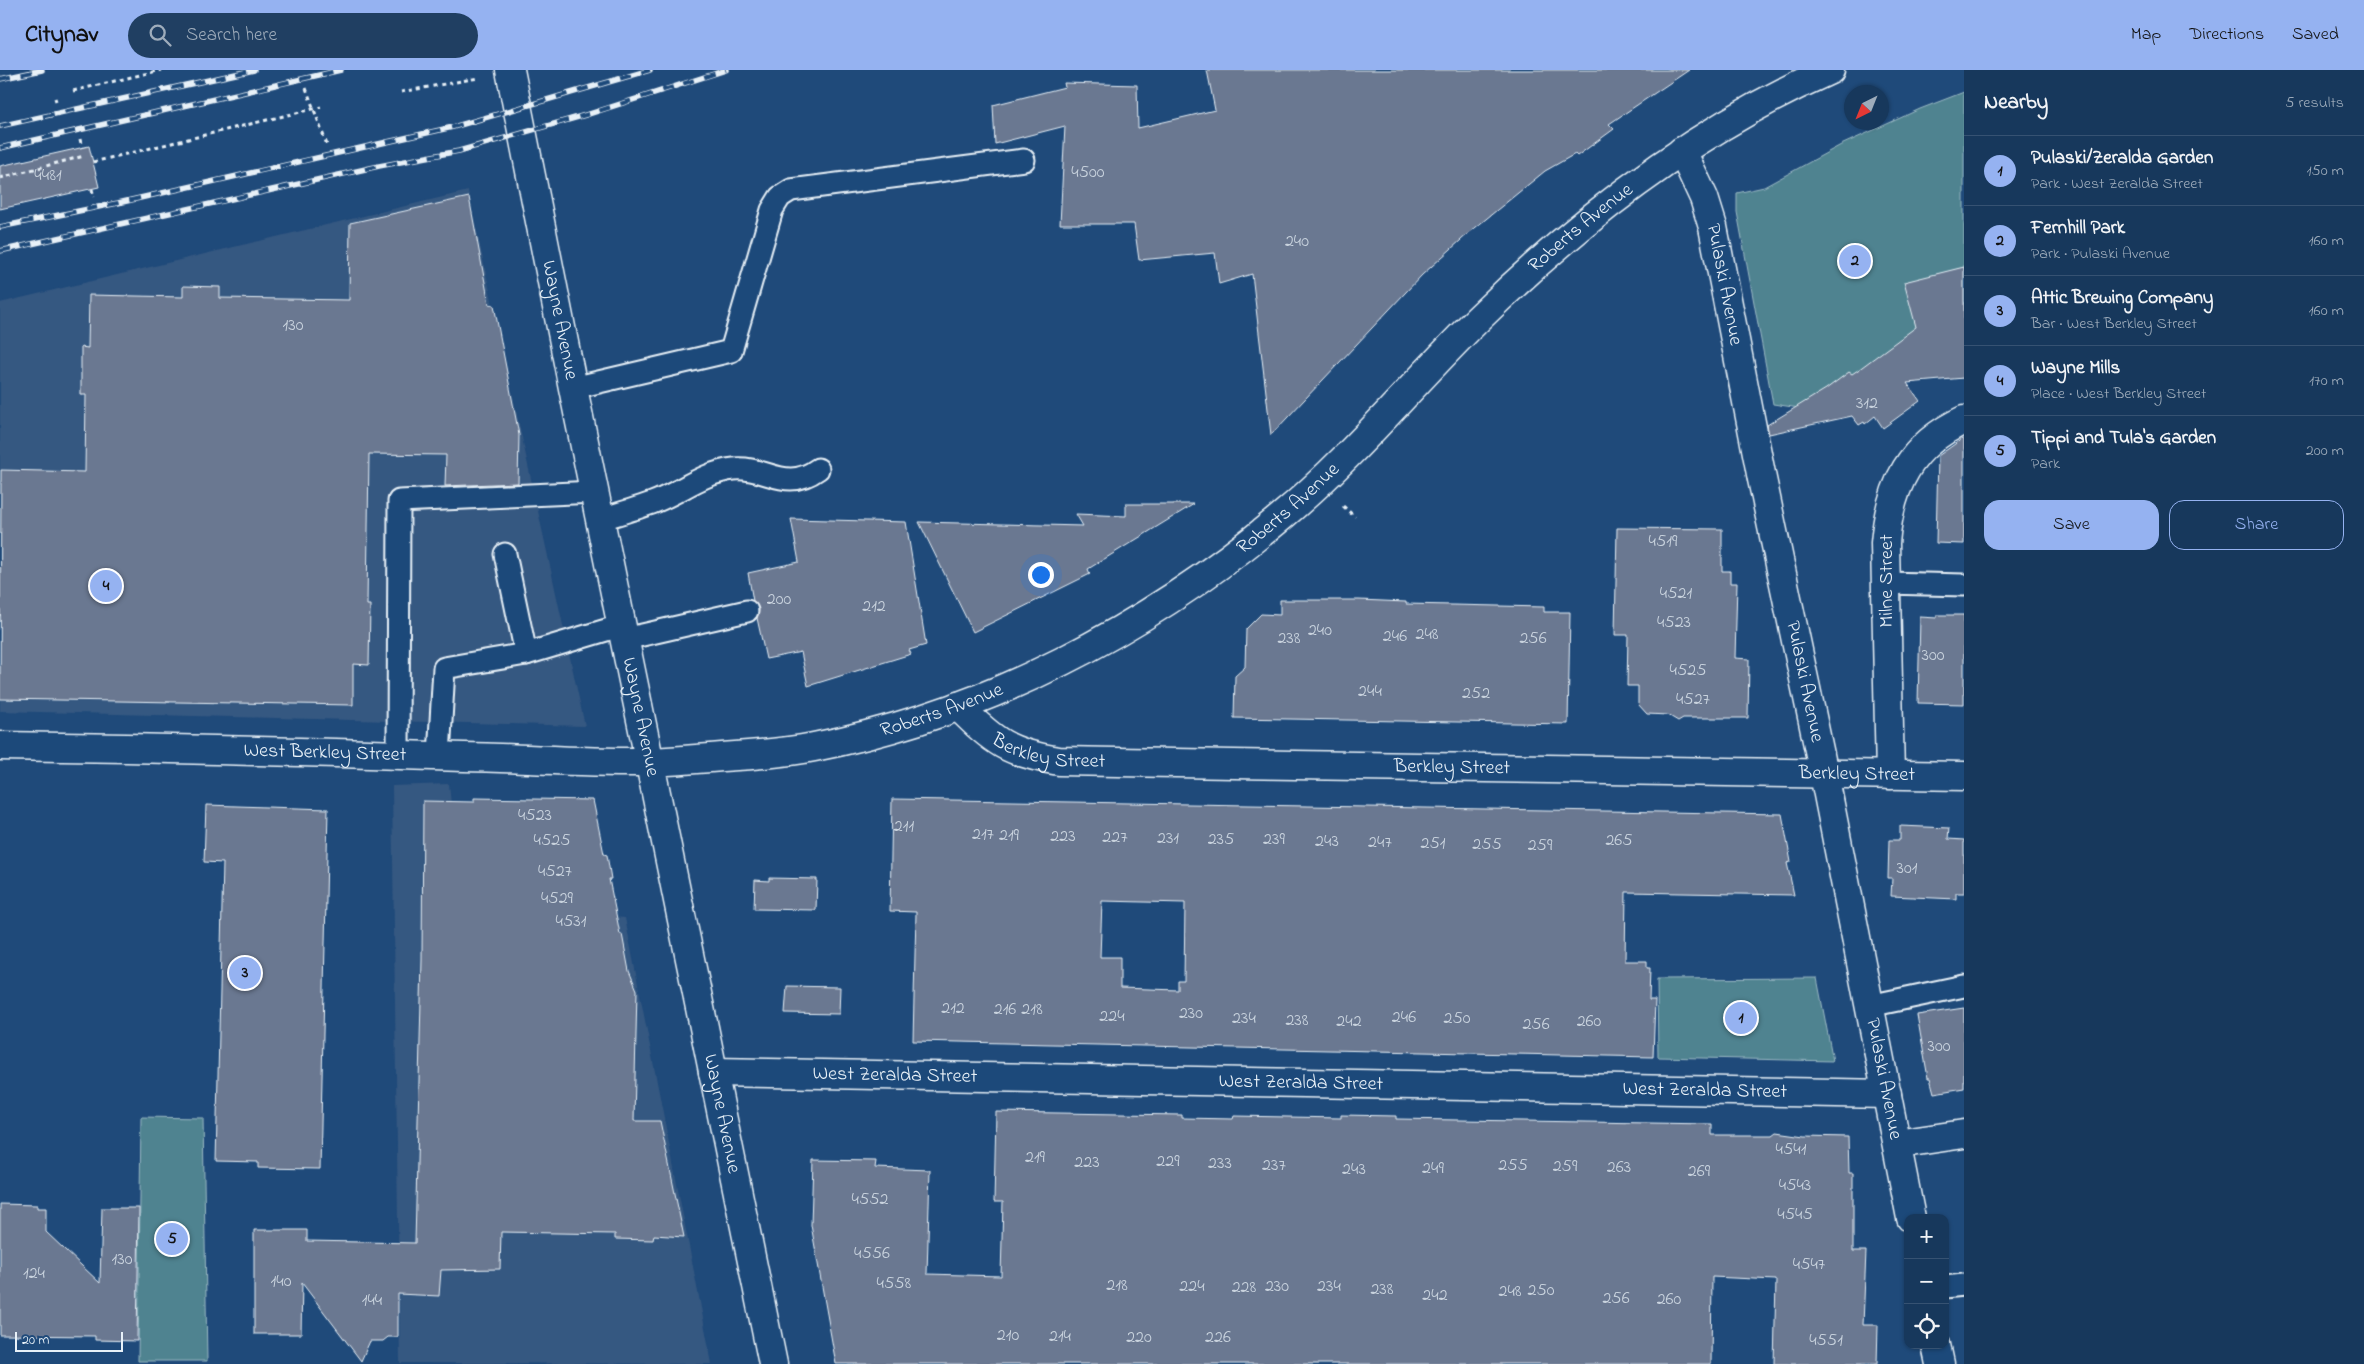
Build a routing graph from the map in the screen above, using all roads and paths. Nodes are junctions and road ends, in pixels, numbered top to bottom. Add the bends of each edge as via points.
1 (161, 70) edge
2 (510, 70) edge
3 (1830, 70) edge
4 (444, 83) dead end
5 (306, 88) dead end
6 (73, 91) dead end
7 (401, 92) dead end
8 (321, 107) dead end
9 (313, 108) junction
10 (80, 139) dead end
11 (327, 145) dead end
12 (82, 148) dead end
13 (1682, 151) junction
14 (84, 156) dead end
15 (1024, 160) dead end
16 (93, 162) dead end
17 (0, 178) edge
18 (92, 189) dead end
19 (94, 197) dead end
20 (573, 388) junction
21 (1964, 420) edge
22 (818, 469) dead end
23 (595, 492) junction
24 (601, 519) junction
25 (505, 554) dead end
26 (1886, 583) junction
27 (1964, 585) edge
28 (747, 611) dead end
29 (624, 632) junction
30 (526, 654) junction
31 (958, 706) junction
32 (0, 746) edge
33 (398, 755) junction
34 (439, 756) junction
35 (650, 762) junction
36 (1824, 774) junction
37 (1890, 774) junction
38 (1964, 776) edge
39 (1964, 986) edge
40 (1870, 1006) junction
41 (714, 1072) junction
42 (1887, 1094) junction
43 (1964, 1134) edge
44 (1897, 1144) junction
45 (1910, 1214) edge
46 (1964, 1285) edge
47 (1949, 1287) edge
48 (1937, 1349) edge
49 (773, 1364) edge
50 (1940, 1364) edge

1 - 6 path
2 - 20 main road, Wayne Avenue
3 - 13 main road, Roberts Avenue via 1763,103
4 - 7 path
5 - 9 path
8 - 9 path
9 - 11 path
9 - 16 path
10 - 12 path
13 - 31 main road, Roberts Avenue via 1614,200 1534,267 1433,364 1318,484 1246,546 1101,641 1040,672
13 - 36 main road, Pulaski Avenue via 1704,198 1713,227
14 - 17 path
15 - 20 lane via 791,190 780,197 772,210 731,351
18 - 19 path
20 - 23 main road, Wayne Avenue
21 - 26 main road, Milne Street via 1940,433 1920,450 1903,472 1892,497 1887,522
22 - 24 lane via 806,477 784,480 734,469
23 - 24 main road, Wayne Avenue
23 - 33 lane via 399,501
24 - 29 main road, Wayne Avenue
25 - 30 lane
26 - 27 lane
26 - 37 main road, Milne Street
28 - 29 lane
29 - 30 lane
29 - 35 main road, Wayne Avenue
30 - 34 lane via 444,668
31 - 35 main road, Roberts Avenue via 896,727 808,749
31 - 36 main road, Berkley Street via 1003,746 1031,757 1059,761
32 - 33 main road, West Berkley Street
33 - 34 main road, West Berkley Street
34 - 35 main road, West Berkley Street
35 - 41 main road, Wayne Avenue
36 - 37 main road, Berkley Street
36 - 40 main road, Pulaski Avenue
37 - 38 main road, Berkley Street
39 - 40 lane
40 - 42 main road, Pulaski Avenue
41 - 42 main road, West Zeralda Street
41 - 49 main road, Wayne Avenue
42 - 44 main road, Pulaski Avenue
43 - 44 main road
44 - 45 main road, Pulaski Avenue
46 - 47 lane
48 - 50 main road

